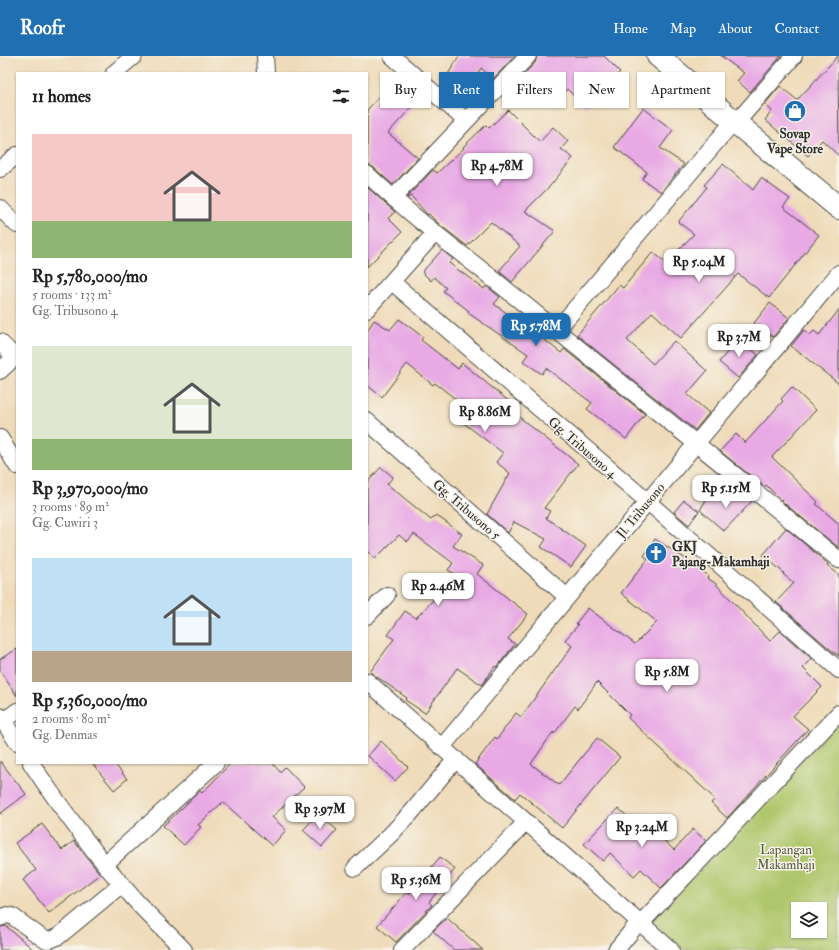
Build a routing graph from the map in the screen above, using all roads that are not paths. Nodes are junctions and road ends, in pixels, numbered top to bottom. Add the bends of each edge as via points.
1 (134, 56) edge
2 (265, 56) edge
3 (392, 56) edge
4 (528, 56) edge
5 (658, 56) edge
6 (794, 56) edge
7 (115, 72) edge
8 (266, 72) edge
9 (465, 120) junction
10 (735, 122) junction
11 (16, 156) edge
12 (0, 169) edge
13 (368, 175) edge
14 (392, 198) junction
15 (0, 208) edge
16 (839, 208) edge
17 (16, 224) edge
18 (435, 234) junction
19 (839, 273) edge
20 (392, 282) junction
21 (368, 308) edge
22 (556, 331) junction
23 (0, 342) edge
24 (16, 358) edge
25 (0, 371) edge
26 (368, 422) edge
27 (0, 438) edge
28 (698, 443) junction
29 (16, 464) edge
30 (647, 502) junction
31 (839, 560) edge
32 (386, 595) dead end
33 (567, 597) junction
34 (368, 615) edge
35 (839, 670) edge
36 (368, 682) edge
37 (16, 712) edge
38 (839, 712) edge
39 (2, 719) edge
40 (16, 740) edge
41 (442, 747) junction
42 (456, 759) junction
43 (32, 764) edge
44 (211, 767) edge
45 (526, 822) junction
46 (105, 864) junction
47 (355, 868) dead end
48 (122, 884) junction
49 (0, 918) edge
50 (640, 923) junction
51 (184, 950) edge
52 (402, 950) edge
53 (616, 950) edge
54 (671, 950) edge

1 - 7 street
2 - 8 street
3 - 9 street
4 - 9 street
5 - 10 main road
6 - 10 street
9 - 14 street
10 - 16 main road
10 - 22 street
11 - 12 street
13 - 14 street
14 - 18 street
15 - 17 street
18 - 20 street
18 - 22 street
19 - 28 street, Jl. Tribusono
20 - 21 street
20 - 30 street, Gg. Tribusono 4
22 - 28 street
23 - 24 street
24 - 25 street
26 - 33 street, Gg. Tribusono 5
27 - 29 street
28 - 30 street, Jl. Tribusono
28 - 31 street
30 - 33 street, Jl. Tribusono
30 - 35 street, Gg. Tribusono 4
32 - 34 street
33 - 41 street, Jl. Tribusono
36 - 41 street
37 - 39 street
38 - 50 street
39 - 40 street
41 - 42 street
42 - 45 street
42 - 47 street via 390,835
43 - 46 street
44 - 46 street
45 - 50 street
45 - 52 street
46 - 48 street
48 - 49 street via 59,936 50,940 45,940 12,916
48 - 51 street
50 - 53 street
50 - 54 street

